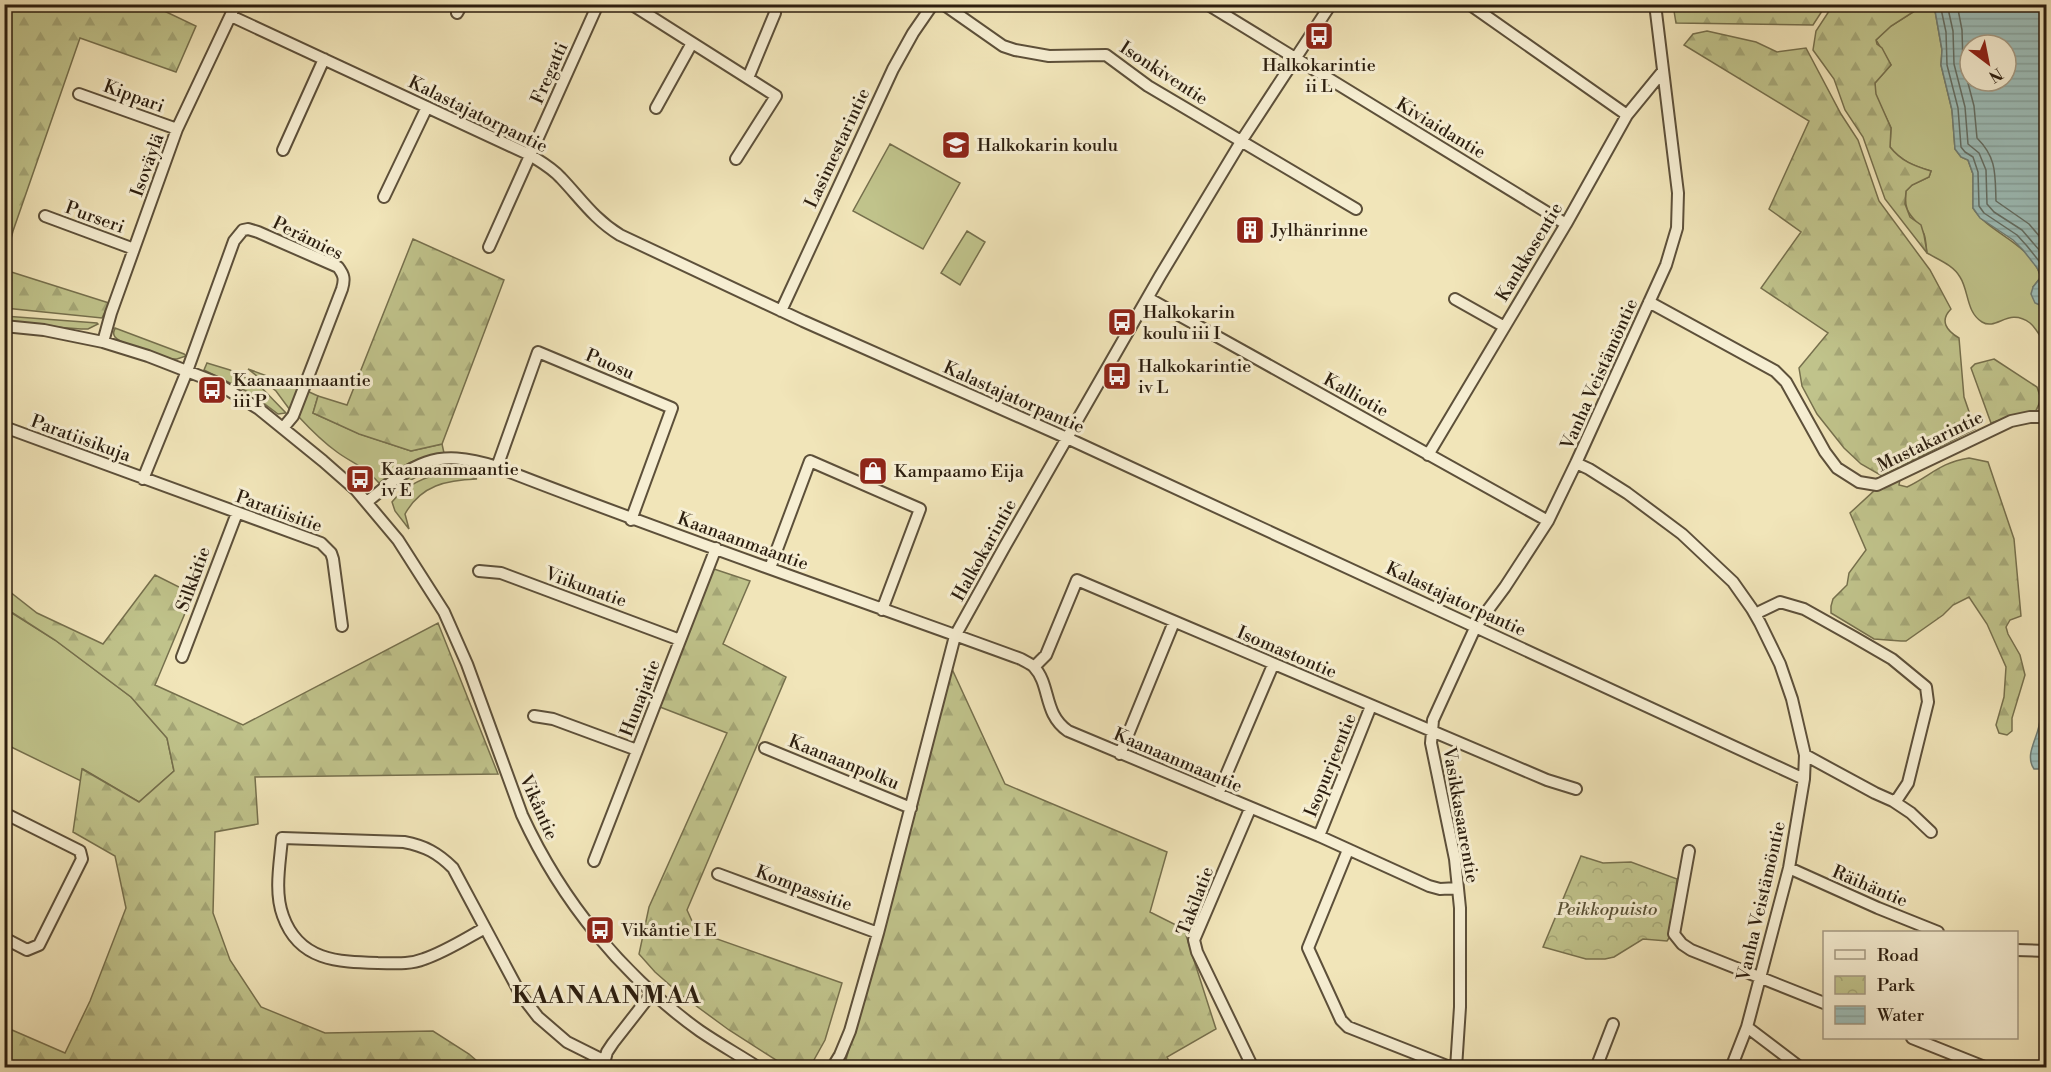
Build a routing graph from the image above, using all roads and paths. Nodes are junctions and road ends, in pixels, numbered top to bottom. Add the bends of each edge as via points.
1 (236, 4) edge
2 (598, 4) edge
3 (631, 4) edge
4 (933, 4) edge
5 (943, 4) edge
6 (1207, 4) edge
7 (1331, 4) edge
8 (1469, 4) edge
9 (1655, 4) edge
10 (650, 9) edge
11 (775, 13) dead end
12 (231, 16) junction
13 (692, 43) junction
14 (1294, 58) junction
15 (324, 59) junction
16 (1663, 71) junction
17 (748, 78) junction
18 (79, 94) dead end
19 (427, 107) junction
20 (656, 108) dead end
21 (1628, 115) junction
22 (177, 129) junction
23 (1242, 140) junction
24 (283, 150) dead end
25 (530, 155) junction
26 (736, 159) dead end
27 (384, 197) dead end
28 (1356, 209) dead end
29 (45, 216) dead end
30 (1566, 224) junction
31 (489, 247) dead end
32 (134, 249) junction
33 (1148, 298) junction
34 (1455, 299) dead end
35 (1649, 302) junction
36 (781, 311) junction
37 (4, 326) edge
38 (1503, 326) junction
39 (103, 342) junction
40 (187, 371) junction
41 (2046, 417) edge
42 (8, 428) dead end
43 (283, 428) junction
44 (1067, 438) junction
45 (1428, 454) junction
46 (1576, 463) junction
47 (496, 467) junction
48 (143, 479) junction
49 (367, 502) junction
50 (237, 513) junction
51 (631, 520) junction
52 (1548, 521) junction
53 (716, 548) junction
54 (770, 568) junction
55 (479, 571) dead end
56 (882, 610) junction
57 (1755, 614) junction
58 (1174, 622) junction
59 (1476, 626) junction
60 (342, 627) dead end
61 (956, 636) junction
62 (680, 640) junction
63 (182, 657) dead end
64 (1273, 665) junction
65 (1034, 667) junction
66 (1371, 706) junction
67 (534, 716) dead end
68 (1432, 730) junction
69 (765, 748) dead end
70 (637, 750) junction
71 (1120, 754) junction
72 (1805, 755) junction
73 (1804, 779) junction
74 (1576, 789) dead end
75 (1218, 794) junction
76 (1893, 801) junction
77 (911, 808) junction
78 (1250, 809) junction
79 (4, 813) edge
80 (1931, 832) dead end
81 (1319, 836) junction
82 (1348, 850) junction
83 (1689, 851) dead end
84 (594, 861) dead end
85 (1789, 868) junction
86 (718, 874) dead end
87 (1458, 888) junction
88 (485, 928) junction
89 (1933, 931) edge
90 (878, 933) junction
91 (4, 938) edge
92 (2018, 950) edge
93 (2046, 951) edge
94 (1760, 977) junction
95 (652, 993) junction
96 (1823, 1002) edge
97 (1613, 1024) dead end
98 (1747, 1027) junction
99 (1914, 1039) edge
100 (604, 1064) edge
101 (759, 1068) edge
102 (832, 1068) edge
103 (1253, 1068) edge
104 (1454, 1068) edge
105 (1596, 1068) edge
106 (1731, 1068) edge
107 (1801, 1068) edge
108 (1986, 1068) edge

1 - 12 street, Isoväylä
2 - 25 street, Fregatti
3 - 10 street
4 - 36 street, Lasimestarintie via 893,69
5 - 23 street, Isonkiventie via 1004,46 1016,50 1049,56 1106,55 1148,86
6 - 14 street, Kiviaidantie
7 - 14 street, Halkokarintie
8 - 21 street
9 - 16 street, Vanha Veistämöntie
10 - 13 street
11 - 17 street
12 - 15 street, Kalastajatorpantie
12 - 22 street, Isoväylä
13 - 17 street
13 - 20 street
14 - 23 street, Halkokarintie
14 - 30 street, Kiviaidantie
15 - 19 street, Kalastajatorpantie
15 - 24 street
16 - 21 street, Kankkosentie
16 - 35 street, Vanha Veistämöntie via 1678,193 1677,228
17 - 26 street via 776,96
18 - 22 street, Kippari
19 - 25 street, Kalastajatorpantie
19 - 27 street
21 - 30 street, Kankkosentie
22 - 32 street, Isoväylä
23 - 28 street, Isonkiventie
23 - 33 street, Halkokarintie
25 - 31 street, Fregatti
25 - 36 street, Kalastajatorpantie via 561,177 603,224 620,235
29 - 32 street, Purseri
30 - 38 street, Kankkosentie
32 - 39 street, Isoväylä
33 - 44 street, Halkokarintie
33 - 45 street, Kalliotie
34 - 38 street
35 - 41 street, Mustakarintie via 1775,371 1786,382 1837,468 1859,482 1877,485 2011,421
35 - 46 street, Vanha Veistämöntie
36 - 44 street, Kalastajatorpantie
37 - 39 street
38 - 45 street, Kankkosentie
39 - 40 street
40 - 43 street via 237,394
40 - 43 street, Perämies via 234,241 243,230 258,232 338,267 344,274 342,289 292,416
40 - 48 street
42 - 48 street, Paratiisikuja
43 - 49 street
44 - 59 street, Kalastajatorpantie
44 - 61 street, Halkokarintie
45 - 52 street, Kalliotie
46 - 52 street, Vasikkasaarentie
46 - 57 street, Vanha Veistämöntie via 1627,493 1682,534 1733,582
47 - 49 street, Kaanaanmaantie via 459,458 424,463 404,472
47 - 51 street, Kaanaanmaantie
47 - 51 street, Puosu via 538,352 672,408
48 - 50 street, Paratiisitie
49 - 95 street, Vikåntie via 414,563 447,620 533,839 595,934
50 - 60 street, Paratiisitie via 326,547 335,569
50 - 63 street, Silkkitie
51 - 53 street, Kaanaanmaantie
52 - 59 street, Vasikkasaarentie
53 - 54 street, Kaanaanmaantie
53 - 62 street, Hunajatie
54 - 56 street, Kaanaanmaantie
54 - 56 street via 810,461 920,509
55 - 62 street, Viikunatie via 501,573
56 - 61 street, Kaanaanmaantie
57 - 72 street, Vanha Veistämöntie via 1780,664
57 - 76 street via 1780,602 1804,609 1892,659 1926,687 1929,702 1908,783
58 - 64 street, Isomastontie
58 - 65 street, Isomastontie via 1077,580 1046,655
58 - 71 street
59 - 68 street, Vasikkasaarentie via 1435,714
59 - 73 street, Kalastajatorpantie
61 - 65 street, Kaanaanmaantie via 1022,659
61 - 77 street, Halkokarintie
62 - 70 street, Hunajatie
64 - 66 street, Isomastontie
64 - 75 street
65 - 71 street, Kaanaanmaantie via 1059,724
66 - 68 street, Isomastontie
66 - 81 street, Isopurjeentie
67 - 70 street via 553,719
68 - 74 street, Isomastontie
68 - 87 street, Vasikkasaarentie via 1431,743
69 - 77 street, Kaanaanpolku
70 - 84 street, Hunajatie
71 - 75 street, Kaanaanmaantie
72 - 73 street, Vanha Veistämöntie
72 - 76 street
73 - 85 street, Vanha Veistämöntie
75 - 78 street, Kaanaanmaantie
76 - 80 street
77 - 90 street, Halkokarintie
78 - 81 street, Kaanaanmaantie
78 - 103 street, Takilatie via 1194,940
79 - 91 street via 80,851 82,859 39,945 27,950
81 - 82 street, Kaanaanmaantie
82 - 87 street, Kaanaanmaantie via 1429,886
82 - 104 street via 1308,948 1341,1020 1348,1027
83 - 94 street via 1674,934 1691,950
85 - 89 street, Räihäntie
85 - 94 street, Vanha Veistämöntie
86 - 90 street, Kompassitie
87 - 104 street, Vasikkasaarentie via 1461,951
88 - 88 street via 453,868 423,846 282,838 279,903 283,917 297,940 319,956 340,962 412,963 438,954
88 - 100 street via 521,995 538,1017 567,1042
90 - 102 street, Halkokarintie via 850,1030
92 - 93 street
94 - 96 street
94 - 98 street, Vanha Veistämöntie
95 - 100 street via 613,1043
95 - 101 street, Vikåntie via 702,1032
97 - 105 street
98 - 106 street, Vanha Veistämöntie
98 - 107 street
99 - 108 street

